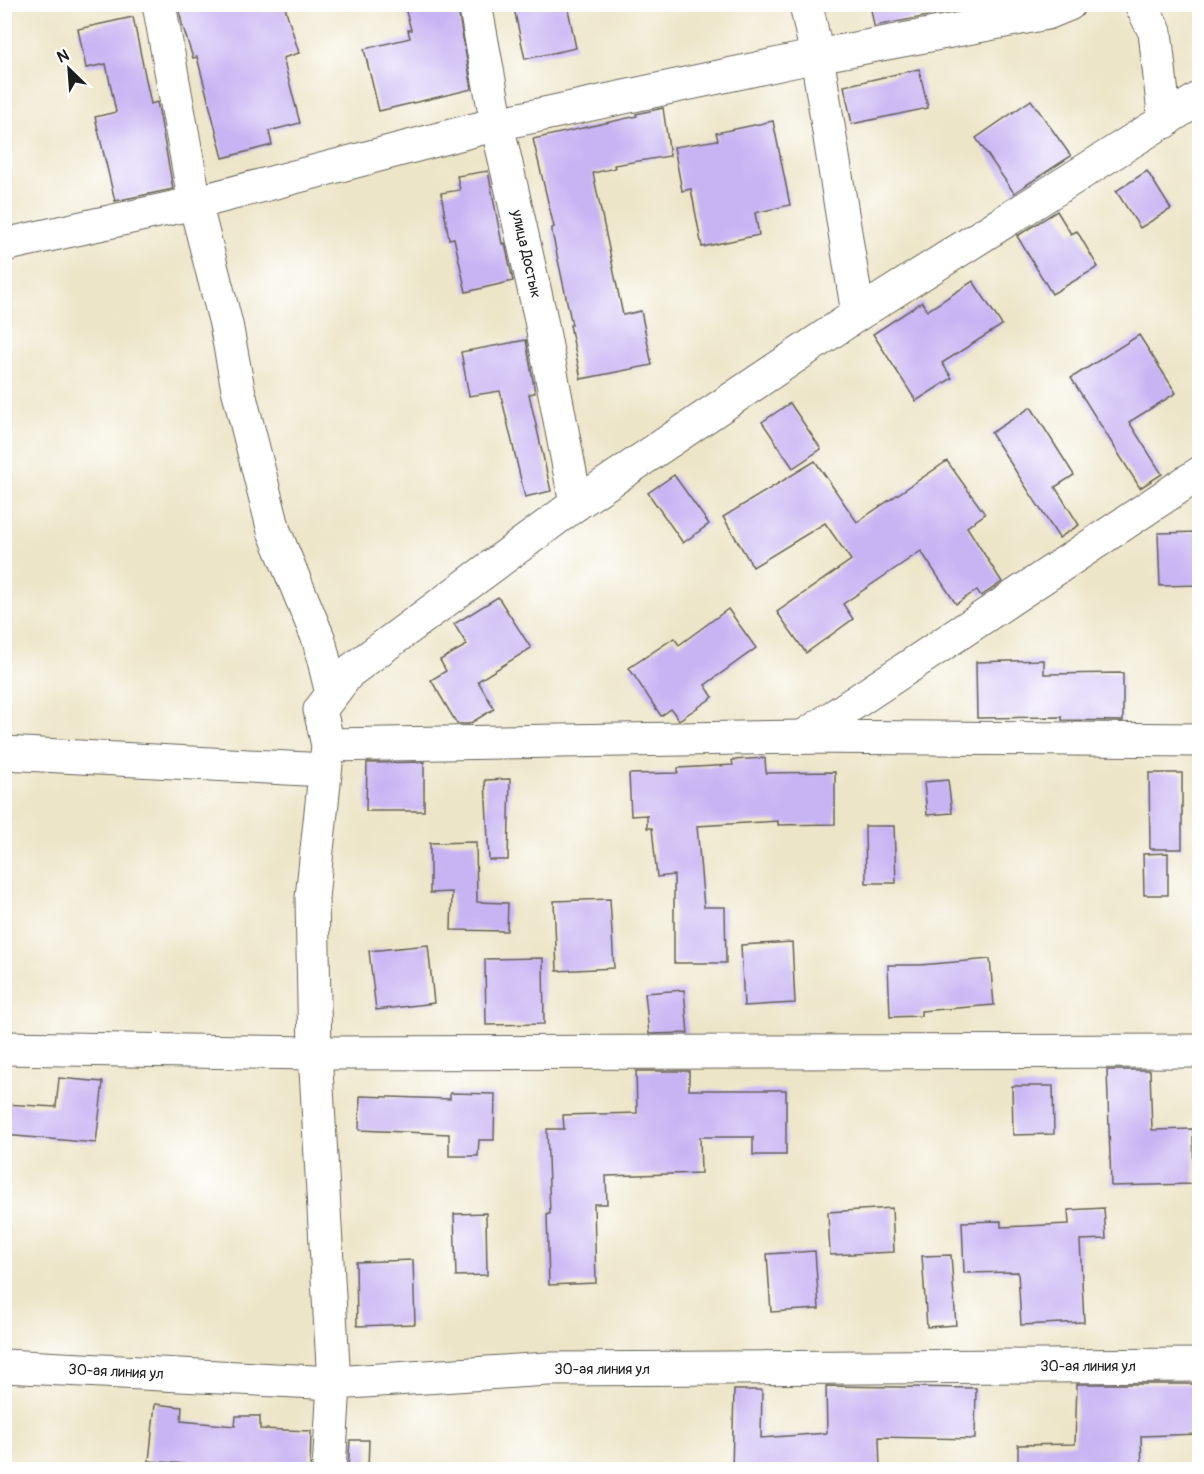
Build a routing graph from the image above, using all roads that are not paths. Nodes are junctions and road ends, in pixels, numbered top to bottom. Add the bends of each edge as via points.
1 (159, 4) edge
2 (475, 4) edge
3 (806, 4) edge
4 (1069, 4) edge
5 (1141, 4) edge
6 (817, 56) junction
7 (1200, 98) edge
8 (1164, 122) junction
9 (497, 124) junction
10 (195, 203) junction
11 (4, 245) edge
12 (858, 314) junction
13 (1200, 473) edge
14 (576, 504) junction
15 (332, 694) junction
16 (803, 738) junction
17 (1200, 740) edge
18 (4, 753) edge
19 (327, 758) junction
20 (4, 1048) edge
21 (1200, 1051) edge
22 (315, 1053) junction
23 (1200, 1365) edge
24 (4, 1366) edge
25 (334, 1383) junction
26 (329, 1470) edge

1 - 10 street
2 - 9 street, улица Достык
3 - 6 street
4 - 6 street via 1047,13
5 - 8 street via 1155,32
6 - 9 street
6 - 12 street
7 - 8 street
8 - 12 street
9 - 10 street
9 - 14 street, улица Достык via 540,315
10 - 11 street
10 - 15 street via 274,531 319,640
12 - 14 street
13 - 16 street
14 - 15 street via 349,672
15 - 19 street via 320,710
16 - 17 street
16 - 19 street
18 - 19 street
19 - 22 street via 312,898
20 - 22 street
21 - 22 street
22 - 25 street
23 - 25 street, 30-ая линия ул via 548,1369
24 - 25 street, 30-ая линия ул
25 - 26 street

